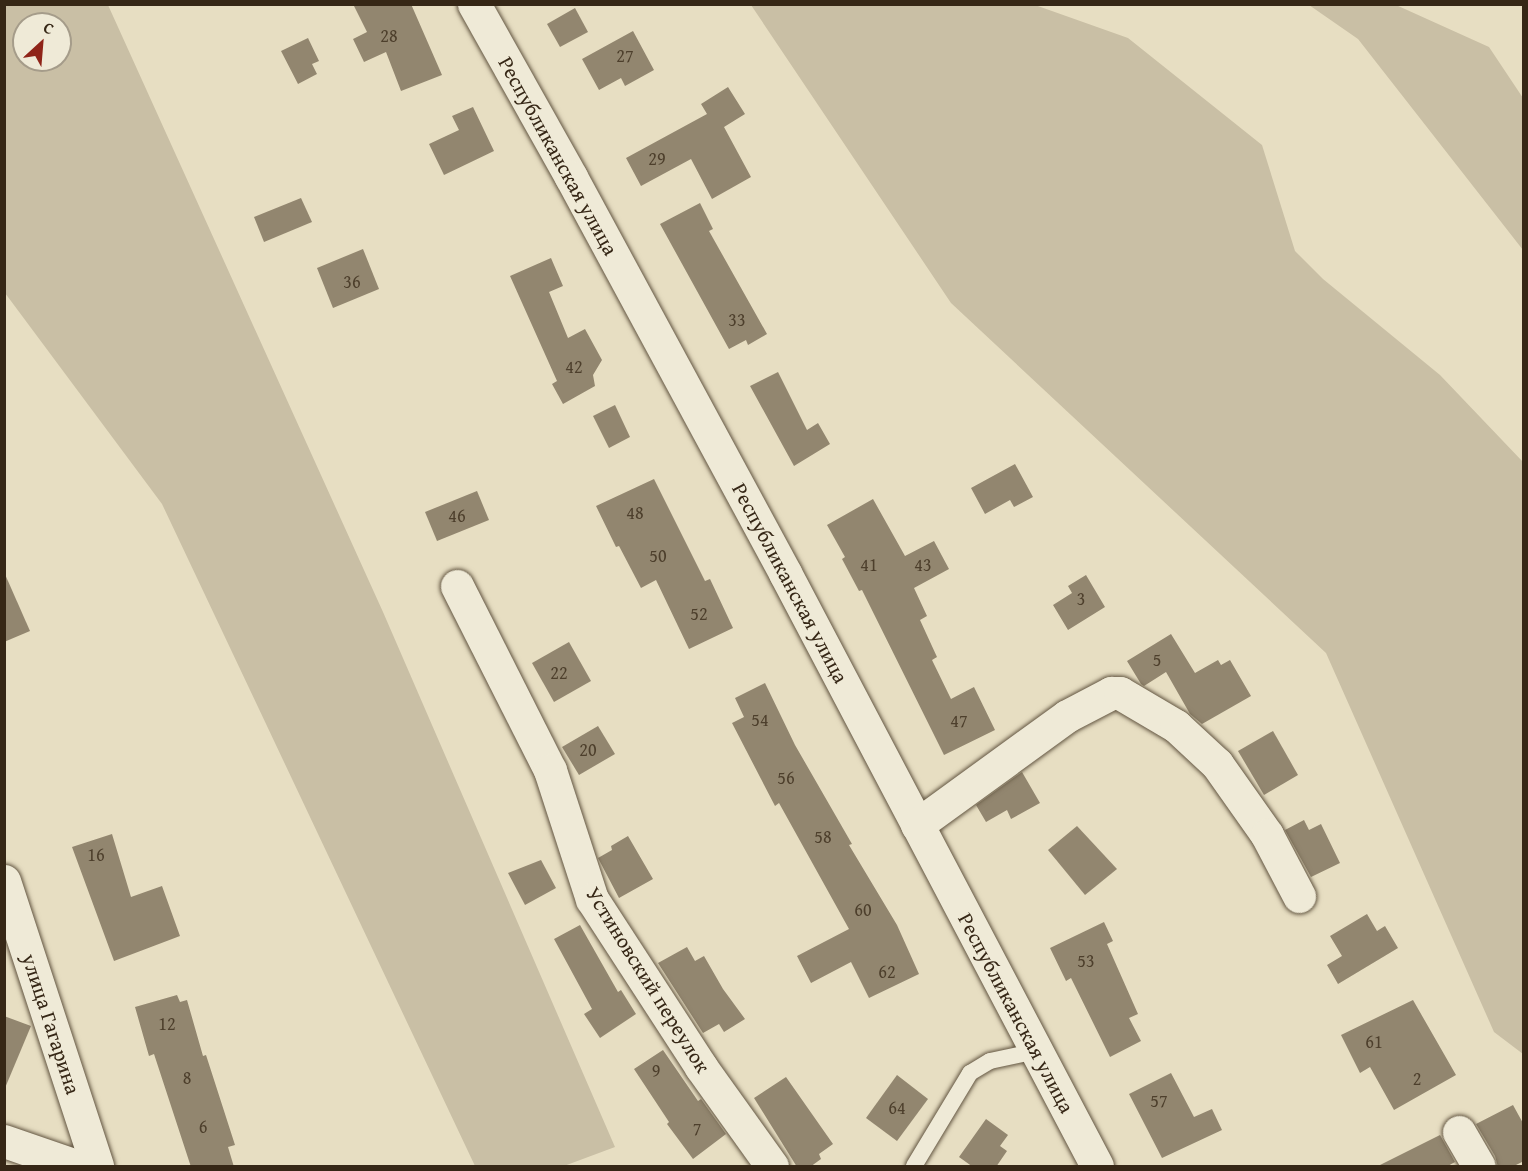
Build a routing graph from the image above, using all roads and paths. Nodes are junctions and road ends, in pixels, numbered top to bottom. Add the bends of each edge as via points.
1 (474, 4) edge
2 (457, 586) dead end
3 (917, 825) junction
4 (4, 881) edge
5 (1299, 896) dead end
6 (1037, 1051) junction
7 (1459, 1132) dead end
8 (4, 1142) edge
9 (76, 1167) edge
10 (97, 1167) edge
11 (772, 1167) edge
12 (914, 1167) edge
13 (1097, 1167) edge
14 (1479, 1167) edge

1 - 3 street, Республиканская улица via 763,531
2 - 11 street, Устиновский переулок via 550,770 592,899 701,1067
3 - 5 street via 1067,716 1111,693 1120,693 1176,726 1217,764 1267,835
3 - 6 street, Республиканская улица
4 - 10 street, улица Гагарина
6 - 12 lane via 990,1061 970,1073
6 - 13 street, Республиканская улица
7 - 14 street
8 - 9 street

